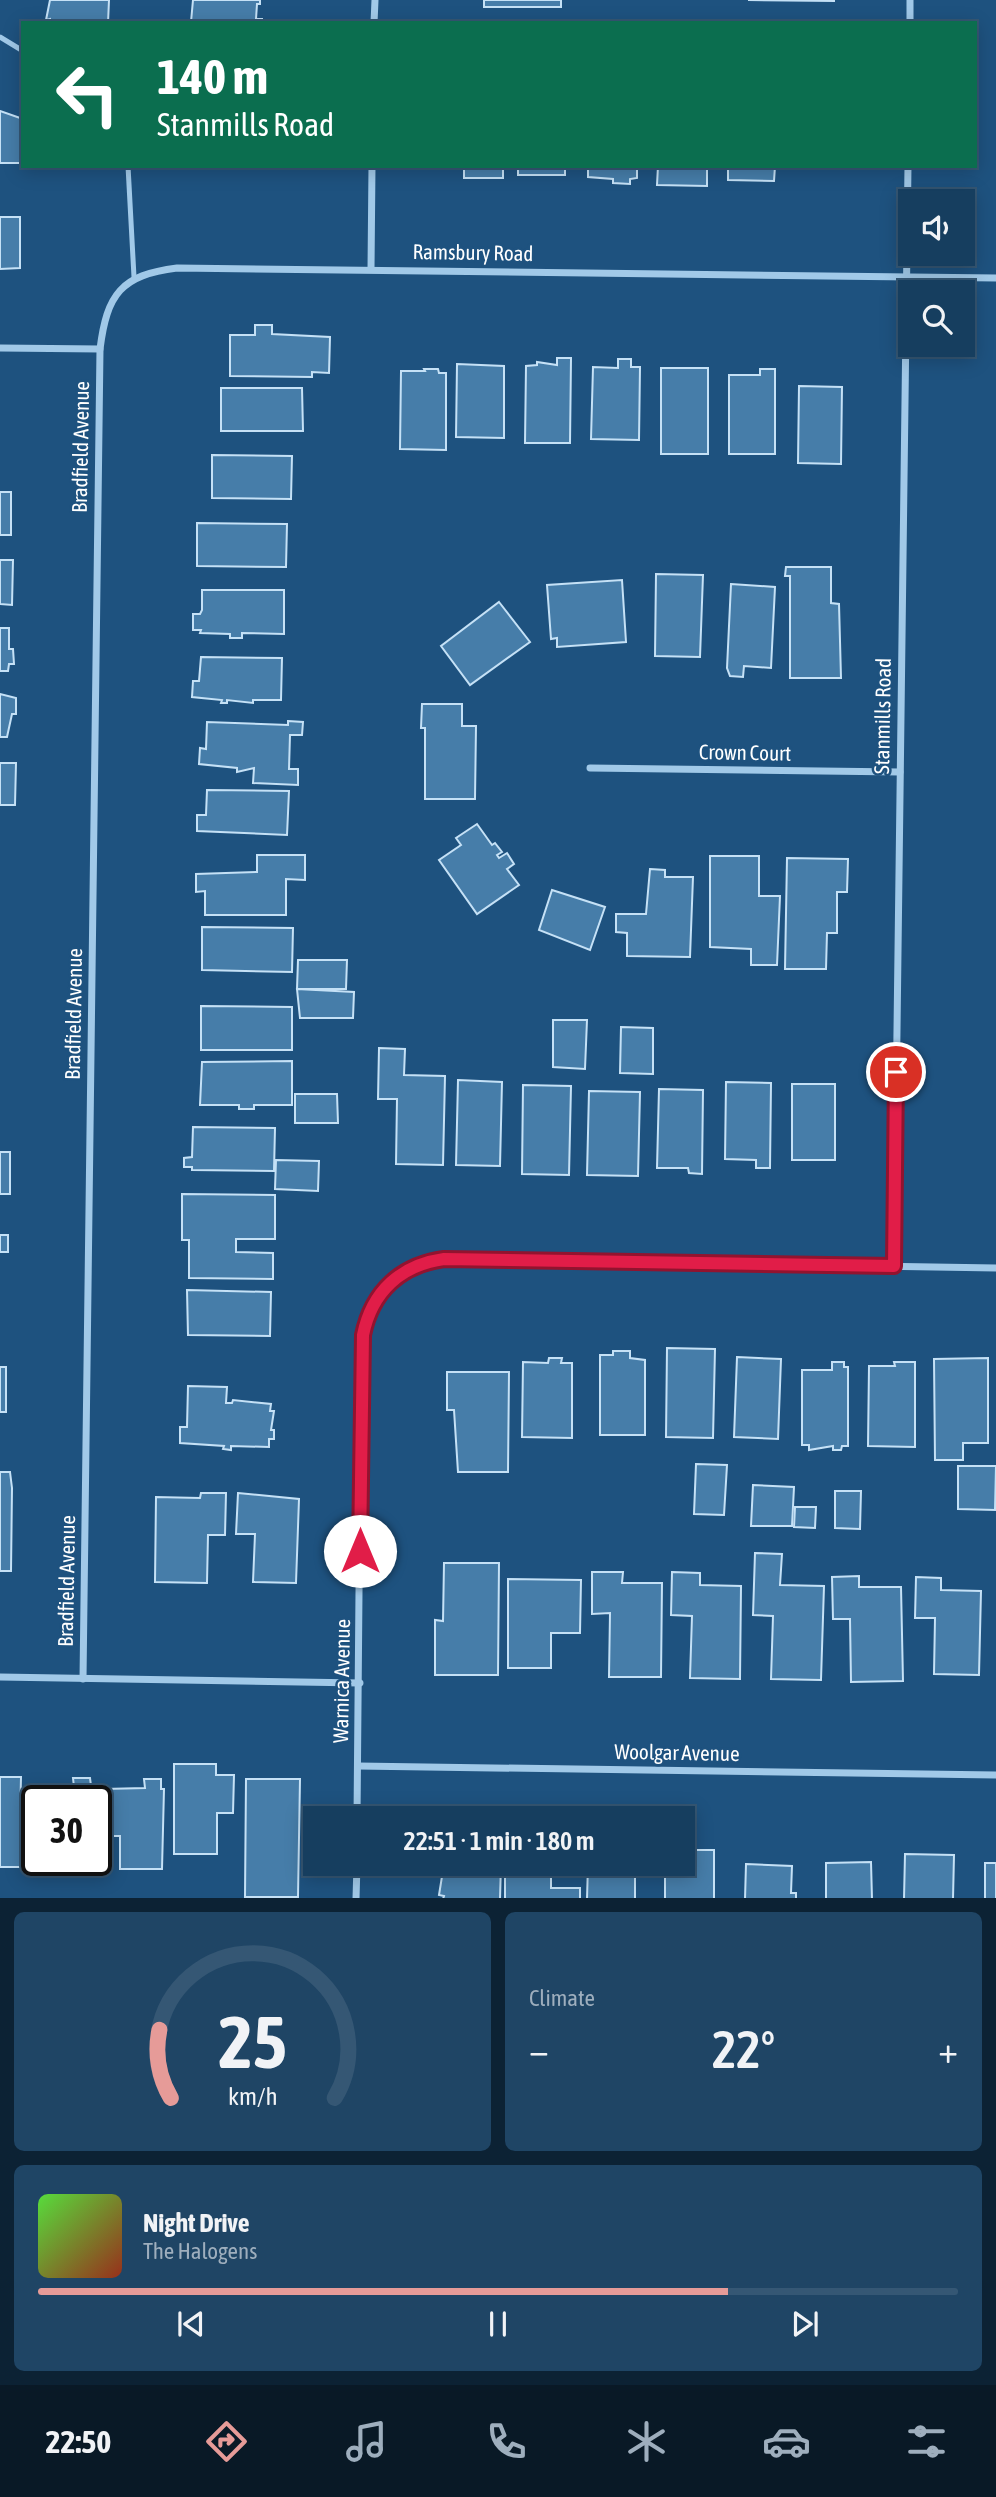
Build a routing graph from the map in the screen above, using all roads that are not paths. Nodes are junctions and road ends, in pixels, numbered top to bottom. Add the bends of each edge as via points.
1 (375, 0) edge
2 (911, 0) edge
3 (374, 21) edge
4 (910, 21) edge
5 (0, 37) edge
6 (21, 50) edge
7 (128, 168) edge
8 (372, 168) edge
9 (908, 168) edge
10 (371, 269) junction
11 (907, 276) junction
12 (134, 277) junction
13 (996, 278) edge
14 (0, 348) edge
15 (100, 349) junction
16 (590, 768) dead end
17 (900, 772) junction
18 (894, 1266) junction
19 (996, 1268) edge
20 (0, 1677) edge
21 (83, 1679) junction
22 (360, 1683) junction
23 (358, 1766) junction
24 (996, 1775) edge
25 (357, 1806) edge
26 (356, 1876) edge
27 (356, 1898) edge

1 - 3 street
2 - 4 street
5 - 6 lane
7 - 12 lane
8 - 10 street
9 - 11 street, Stanmills Road
10 - 11 street, Ramsbury Road
10 - 12 street, Ramsbury Road via 177,268
11 - 13 street, Ramsbury Road
11 - 17 street, Stanmills Road
12 - 15 street via 109,307
14 - 15 street
15 - 21 street, Bradfield Avenue
16 - 17 street, Crown Court
17 - 18 street, Stanmills Road
18 - 19 street, Warnica Avenue
18 - 22 street, Warnica Avenue via 444,1259 402,1272 380,1293 363,1335
20 - 21 street
21 - 22 street
22 - 23 street, Warnica Avenue
23 - 24 street, Woolgar Avenue
23 - 25 street, Warnica Avenue
26 - 27 street

